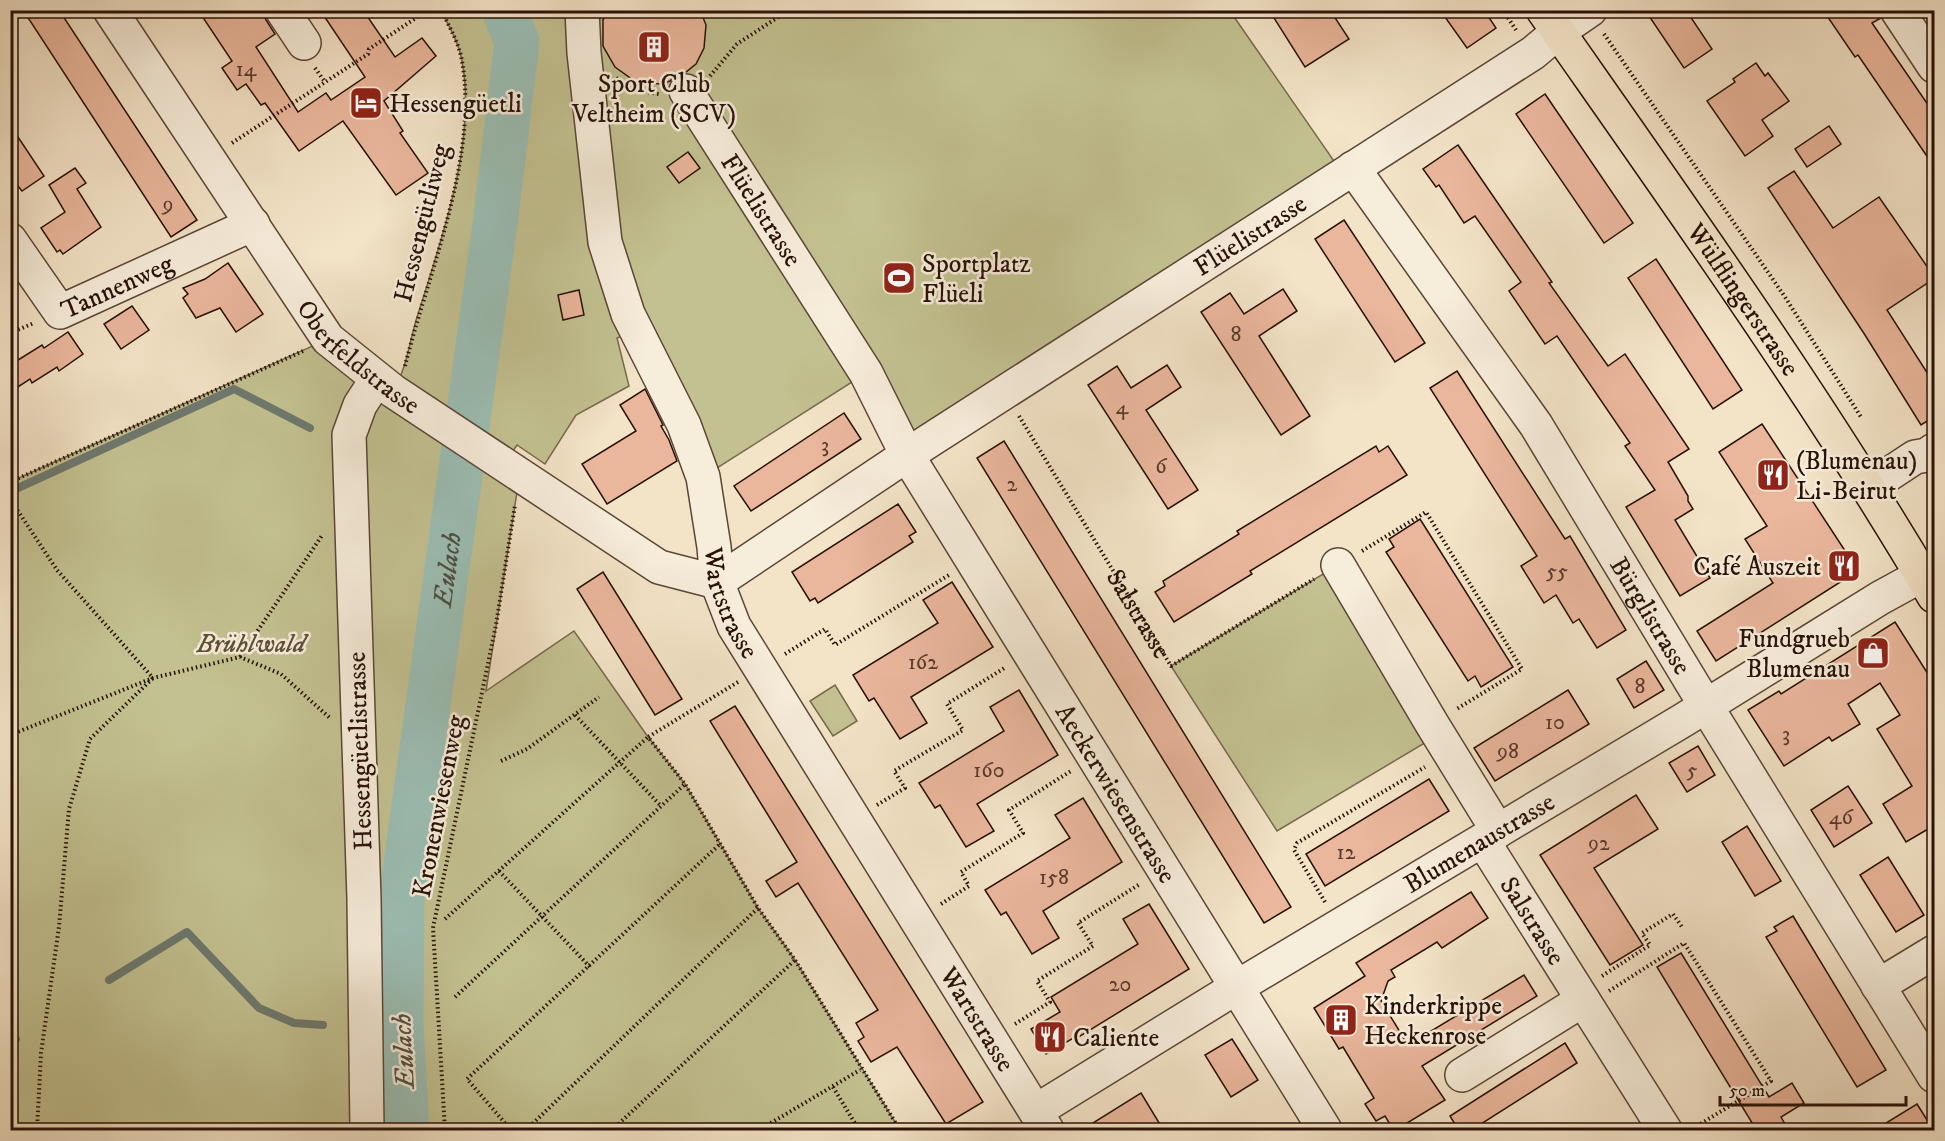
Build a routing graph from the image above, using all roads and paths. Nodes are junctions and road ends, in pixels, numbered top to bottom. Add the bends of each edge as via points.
1 (110, 10) edge
2 (282, 10) edge
3 (428, 10) edge
4 (441, 10) edge
5 (582, 10) edge
6 (1503, 10) edge
7 (1897, 10) edge
8 (1590, 11) edge
9 (1551, 21) edge
10 (1522, 39) dead end
11 (308, 54) joint
12 (1935, 66) edge
13 (325, 82) junction
14 (686, 91) dead end
15 (231, 144) dead end
16 (1353, 168) junction
17 (253, 224) junction
18 (10, 240) edge
19 (328, 339) junction
20 (390, 377) junction
21 (1005, 392) junction
22 (1861, 417) dead end
23 (1935, 450) edge
24 (907, 455) junction
25 (10, 482) edge
26 (1868, 488) junction
27 (10, 499) edge
28 (350, 501) junction
29 (515, 503) dead end
30 (973, 560) junction
31 (1338, 565) junction
32 (1930, 581) edge
33 (717, 582) junction
34 (1030, 653) junction
35 (240, 657) junction
36 (769, 663) junction
37 (153, 678) junction
38 (599, 697) dead end
39 (1706, 706) junction
40 (575, 715) junction
41 (1431, 724) junction
42 (10, 735) edge
43 (648, 738) junction
44 (359, 745) junction
45 (1449, 753) junction
46 (1094, 756) junction
47 (501, 761) dead end
48 (619, 763) junction
49 (685, 784) junction
50 (661, 806) junction
51 (872, 809) dead end
52 (1491, 836) junction
53 (720, 844) junction
54 (1164, 869) junction
55 (499, 871) junction
56 (758, 908) junction
57 (933, 909) dead end
58 (1330, 911) dead end
59 (543, 916) junction
60 (445, 919) dead end
61 (1682, 927) dead end
62 (1935, 952) edge
63 (795, 960) junction
64 (590, 966) junction
65 (1878, 986) junction
66 (1237, 987) junction
67 (1593, 992) junction
68 (455, 998) dead end
69 (1007, 1029) dead end
70 (860, 1070) junction
71 (1462, 1075) dead end
72 (1935, 1076) edge
73 (833, 1087) junction
74 (1042, 1121) edge
75 (36, 1131) edge
76 (367, 1131) edge
77 (445, 1131) edge
78 (511, 1131) edge
79 (526, 1131) edge
80 (612, 1131) edge
81 (759, 1131) edge
82 (859, 1131) edge
83 (900, 1131) edge
84 (1325, 1131) edge
85 (1665, 1131) edge
86 (1689, 1131) edge

1 - 17 street, Oberfeldstrasse
2 - 11 street
3 - 13 path
4 - 20 path, Hessengütliweg via 462,60 466,112 458,175 416,320
5 - 33 street, Wartstrasse via 605,242 628,314 684,425 703,477
6 - 10 path
7 - 12 street
8 - 9 street, Flüelistrasse
8 - 22 path via 1785,297
9 - 16 street, Flüelistrasse via 1533,53
9 - 26 main road, Wülflingerstrasse via 1743,295
11 - 13 path
13 - 15 path
14 - 24 street, Flüelistrasse via 866,373
16 - 21 street, Flüelistrasse
16 - 39 street, Bürglistrasse via 1536,425
17 - 18 street, Tannenweg via 60,312
17 - 19 street, Oberfeldstrasse
19 - 20 street, Oberfeldstrasse
19 - 25 path
20 - 28 street, Hessengüetlistrasse via 360,405 349,435
20 - 33 street, Oberfeldstrasse via 424,413 659,567
21 - 24 street, Flüelistrasse
21 - 31 path, Salstrasse via 1171,666
23 - 26 street via 1915,457
24 - 30 street, Aeckerwiesenstrasse
24 - 33 street, Flüelistrasse
26 - 32 main road, Wülflingerstrasse
27 - 37 path via 57,570
28 - 35 path via 332,520
28 - 44 street, Hessengüetlistrasse
29 - 77 path, Kronenwiesenweg via 496,625 434,928
30 - 34 street, Aeckerwiesenstrasse
30 - 36 path via 835,645 825,629
31 - 41 street, Salstrasse
31 - 41 path, Salstrasse via 1426,512 1522,669
32 - 39 street, Blumenaustrasse via 1880,598
33 - 36 street, Wartstrasse via 734,626
34 - 46 street, Aeckerwiesenstrasse
34 - 51 path via 947,704 963,730 894,771 905,788
35 - 37 path
35 - 44 path via 281,674
36 - 43 path
36 - 74 street, Wartstrasse
37 - 42 path
37 - 75 path via 90,739 69,809
38 - 40 path
39 - 52 street, Blumenaustrasse
39 - 65 street, Bürglistrasse
40 - 47 path via 527,749
40 - 48 path
41 - 45 street, Salstrasse
43 - 48 path
43 - 49 path
44 - 76 street, Hessengüetlistrasse
45 - 52 street, Salstrasse
45 - 58 path via 1297,843 1294,850
46 - 54 street, Aeckerwiesenstrasse
46 - 57 path via 1009,810 1023,833 961,872 969,886
48 - 50 path
48 - 55 path
49 - 50 path
49 - 53 path
50 - 59 path
52 - 66 street, Blumenaustrasse
52 - 67 street, Salstrasse
53 - 56 path
53 - 64 path
54 - 66 street, Aeckerwiesenstrasse
54 - 69 path via 1078,923 1093,946 1037,981 1050,1002
55 - 59 path
55 - 60 path
56 - 63 path
56 - 79 path
59 - 64 path
59 - 68 path
61 - 67 path via 1673,914 1642,933 1650,945
62 - 65 street
63 - 70 path
63 - 80 path
64 - 78 path via 467,1079
65 - 72 street, Bürglistrasse
66 - 74 street, Blumenaustrasse
66 - 84 street, Aeckerwiesenstrasse
67 - 71 street
67 - 85 street, Salstrasse
67 - 86 path via 1684,943 1771,1081
70 - 73 path
70 - 83 path
73 - 81 path
73 - 82 path

